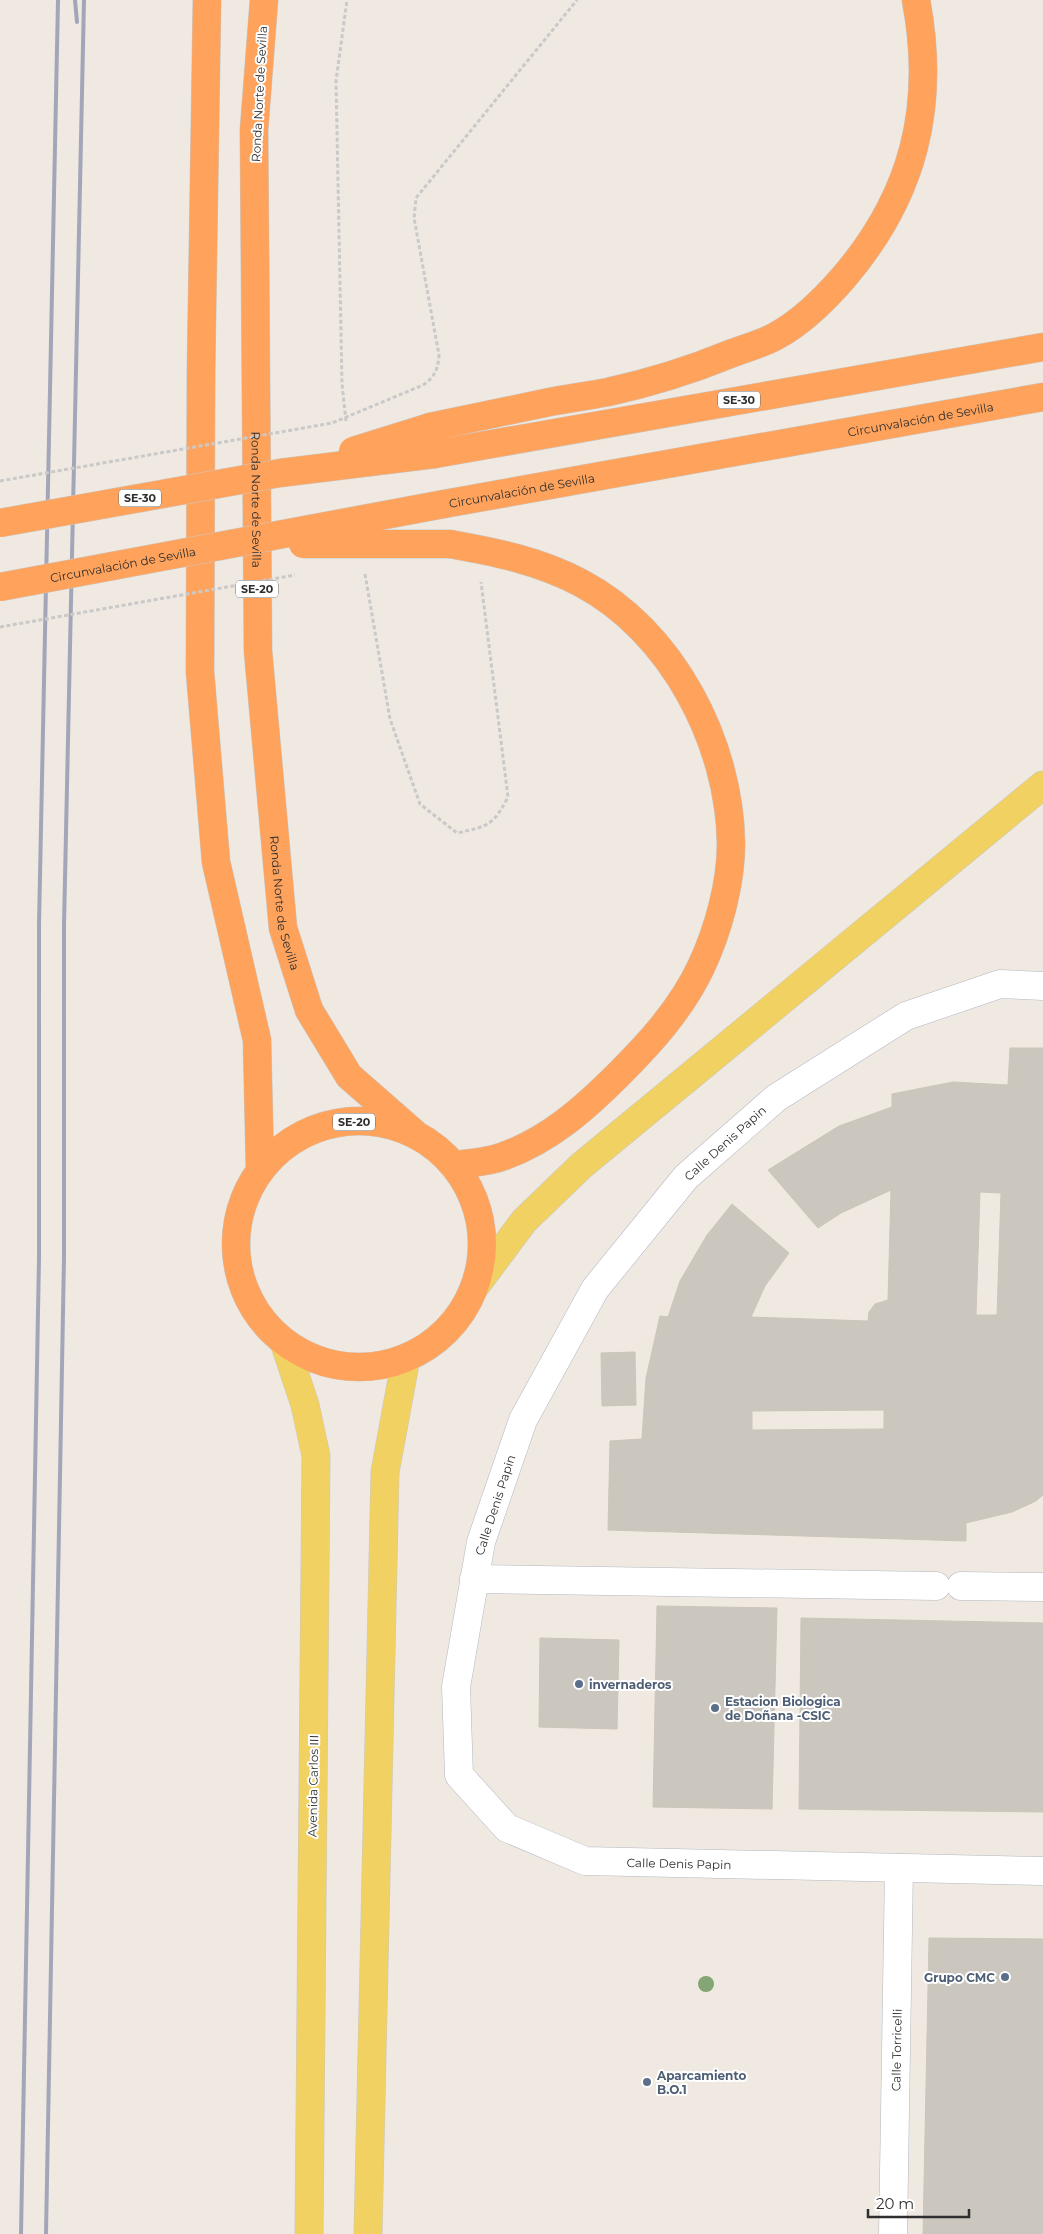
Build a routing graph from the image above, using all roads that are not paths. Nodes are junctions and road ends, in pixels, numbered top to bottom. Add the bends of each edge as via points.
1 (207, 0) edge
2 (264, 0) edge
3 (916, 0) edge
4 (1043, 347) edge
5 (1043, 397) edge
6 (280, 472) junction
7 (0, 523) edge
8 (227, 546) junction
9 (0, 587) edge
10 (1043, 785) edge
11 (1043, 791) edge
12 (1019, 804) junction
13 (1043, 986) edge
14 (414, 1133) junction
15 (455, 1165) junction
16 (260, 1170) junction
17 (477, 1284) junction
18 (284, 1342) junction
19 (406, 1358) junction
20 (474, 1579) junction
21 (1043, 1587) edge
22 (899, 1868) junction
23 (1043, 1871) edge
24 (309, 2234) edge
25 (368, 2234) edge
26 (893, 2234) edge

1 - 16 highway, Ronda Norte de Sevilla / SE-20 via 200,672 216,862 257,1040
2 - 14 highway, Ronda Norte de Sevilla / SE-20 via 254,130 258,651 283,928 309,1010 349,1076
3 - 6 highway, bridge via 924,86 920,122 910,161 880,230 833,290 807,315 776,336 668,376 608,392 430,428
4 - 6 highway, SE-30, bridge via 435,454
5 - 8 highway, Circunvalación de Sevilla, bridge
6 - 7 highway, SE-30, bridge
8 - 9 highway, Circunvalación de Sevilla, bridge
8 - 15 highway, bridge via 450,544 504,554 549,569 582,584 630,619 649,638 687,689 714,746 722,770 731,845 727,881 718,920 701,967 671,1019 591,1102 547,1136 503,1157
10 - 12 main road
11 - 12 street
12 - 17 main road via 581,1166 524,1221
13 - 20 street, Calle Denis Papin via 1000,984 906,1016 776,1098 686,1177 595,1289 523,1420 481,1542
14 - 15 highway, Ronda Norte de Sevilla / SE-20 via 436,1146
14 - 16 highway, Ronda Norte de Sevilla / SE-20 via 372,1121 330,1123 291,1140
15 - 17 highway, Ronda Norte de Sevilla / SE-20 via 476,1201 483,1242
16 - 18 highway, Ronda Norte de Sevilla / SE-20 via 242,1204 235,1242 240,1280 257,1314
17 - 19 highway, Ronda Norte de Sevilla / SE-20 via 461,1315 437,1340
18 - 19 highway, Ronda Norte de Sevilla / SE-20 via 322,1362 365,1368
18 - 24 main road, Avenida Carlos III via 305,1405 316,1456
19 - 25 main road via 385,1472
20 - 21 street
20 - 22 street, Calle Denis Papin via 456,1687 459,1775 507,1828 585,1860
22 - 23 street, Calle Denis Papin
22 - 26 street, Calle Torricelli

